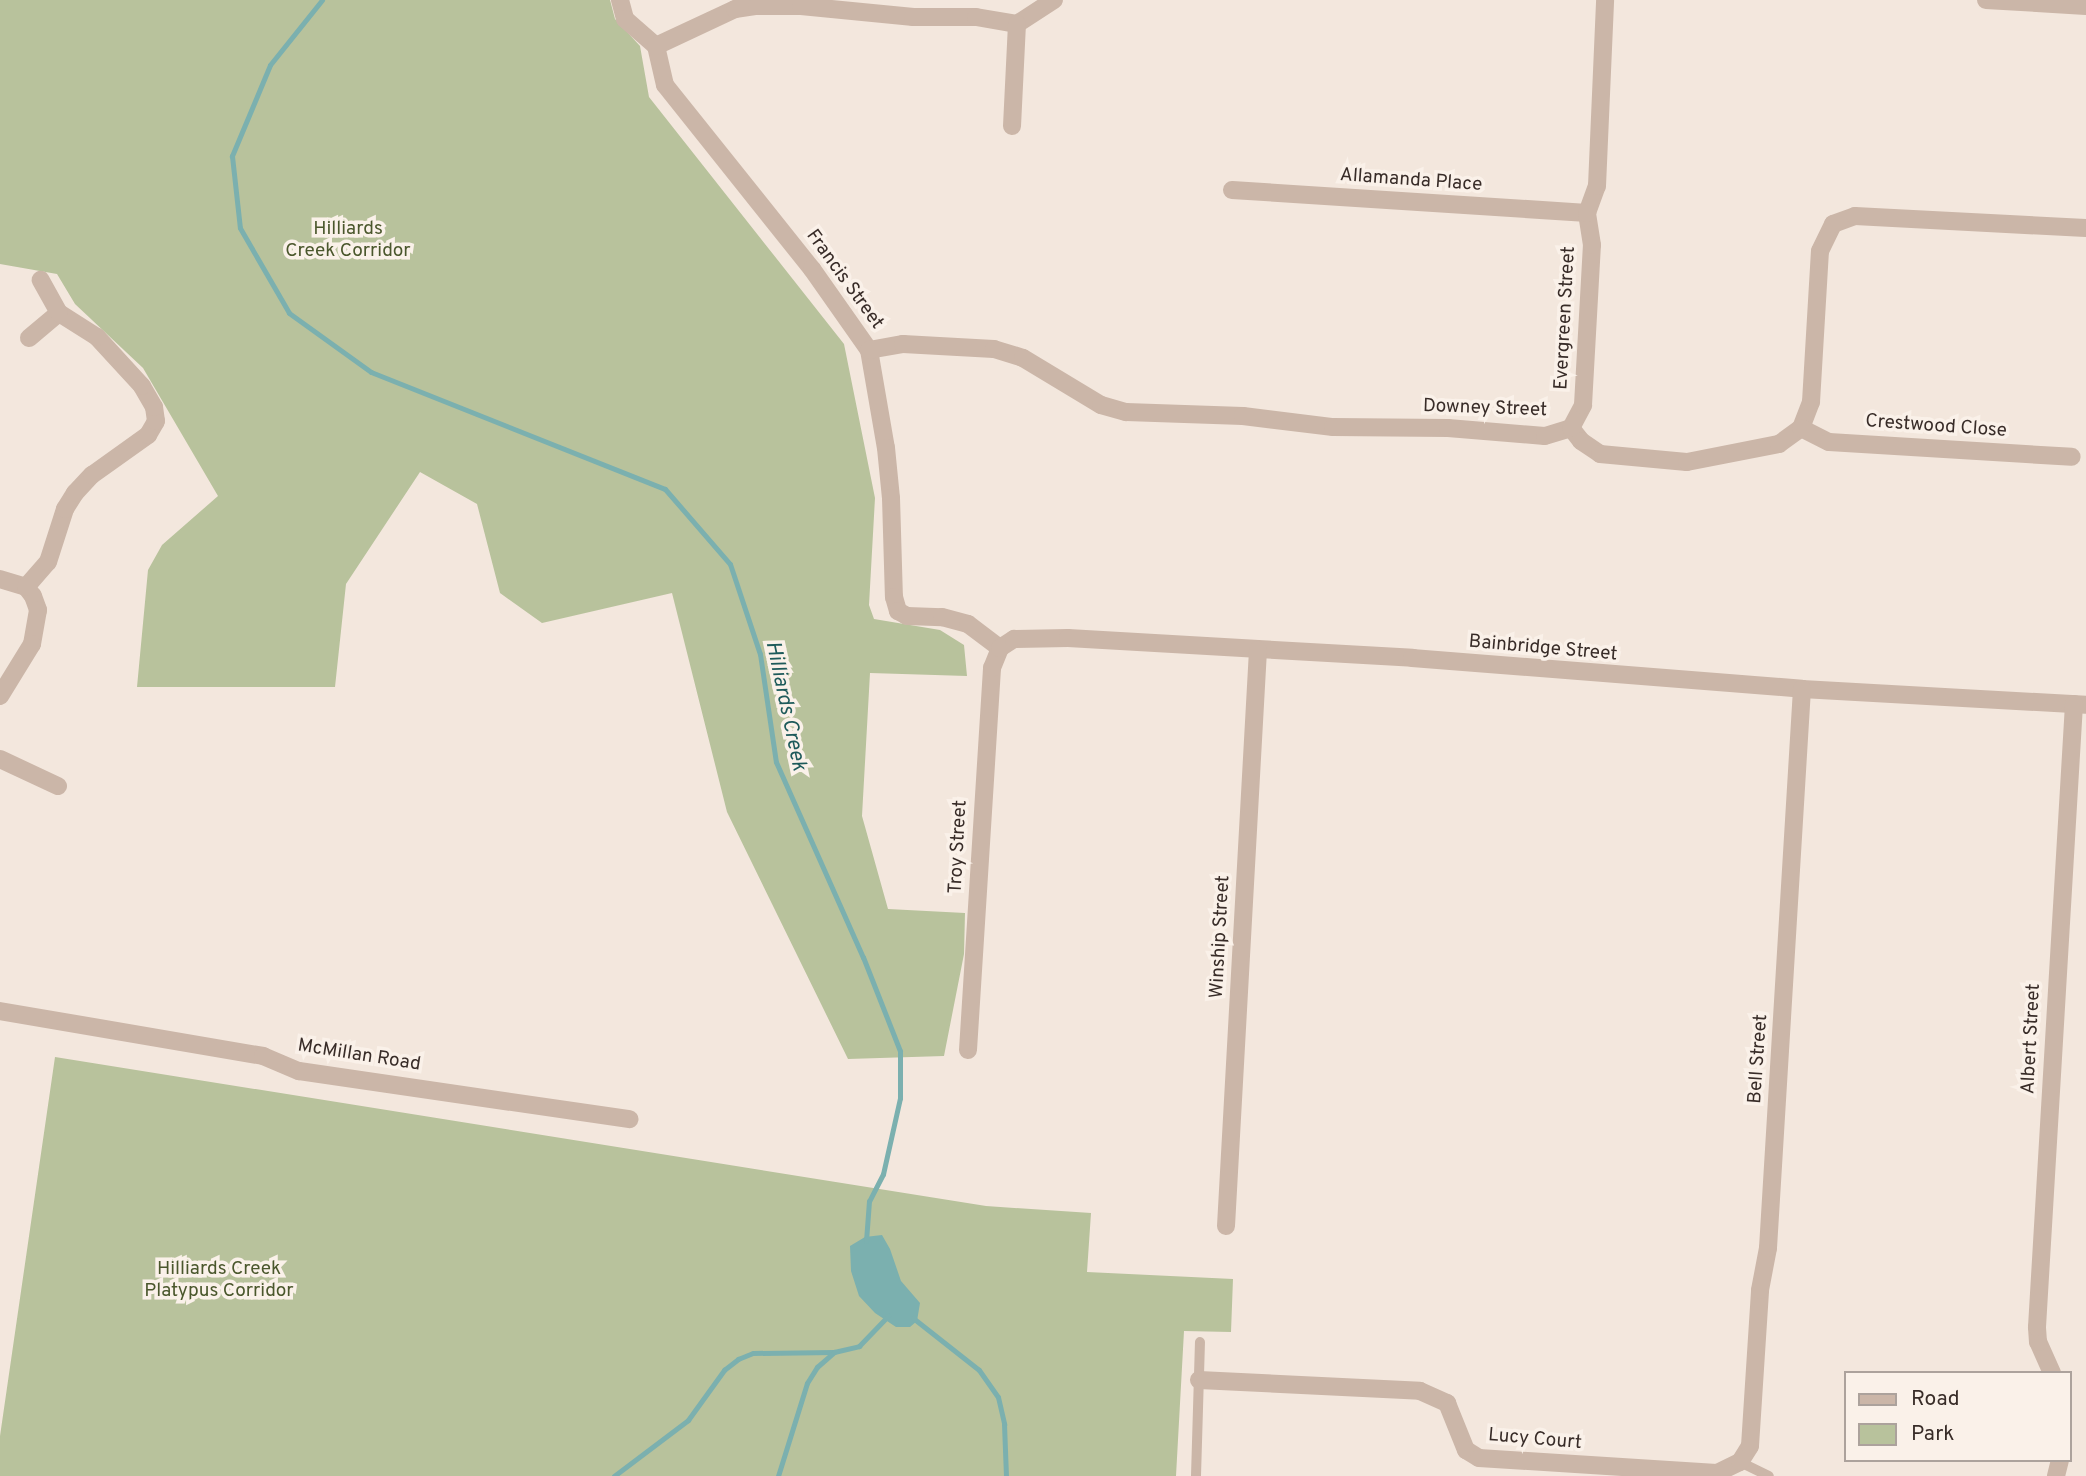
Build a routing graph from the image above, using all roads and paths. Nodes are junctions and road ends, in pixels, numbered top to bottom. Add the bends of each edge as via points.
1 (620, 0) edge
2 (1054, 0) edge
3 (1605, 0) edge
4 (1986, 0) edge
5 (2086, 6) edge
6 (1017, 24) junction
7 (656, 46) junction
8 (1012, 126) dead end
9 (1232, 190) dead end
10 (1587, 213) junction
11 (2086, 228) edge
12 (41, 280) dead end
13 (59, 313) junction
14 (29, 338) dead end
15 (869, 350) junction
16 (1571, 428) junction
17 (1801, 428) junction
18 (2072, 457) dead end
19 (0, 579) edge
20 (26, 587) junction
21 (1000, 649) junction
22 (1258, 650) junction
23 (1802, 689) junction
24 (0, 696) edge
25 (2080, 705) edge
26 (0, 759) edge
27 (58, 786) dead end
28 (0, 1011) edge
29 (968, 1050) dead end
30 (630, 1119) dead end
31 (1226, 1226) dead end
32 (1200, 1342) dead end
33 (2051, 1371) edge
34 (1199, 1380) junction
35 (1740, 1462) junction
36 (1196, 1476) edge
37 (1769, 1476) edge

1 - 7 street via 625,19
2 - 6 street
3 - 10 street, Evergreen Street via 1597,186
4 - 5 street
6 - 7 street via 976,17 757,5 735,9
6 - 8 street
7 - 15 street, Francis Street via 666,85 812,269
9 - 10 street, Allamanda Place
10 - 16 street, Evergreen Street via 1592,245 1583,405
11 - 17 street via 1855,216 1833,224 1820,251 1811,402
12 - 13 street
13 - 14 street
13 - 20 street via 117,355 142,386 156,421 148,435 92,475 75,493 48,562
15 - 16 street, Downey Street via 903,344 993,349 1023,358 1101,405 1126,412 1545,436
15 - 21 street, Francis Street via 886,448 898,611 968,624
16 - 17 street, Downey Street via 1600,454 1686,462 1779,444
17 - 18 street, Crestwood Close via 1829,442
19 - 20 street
20 - 24 street via 38,610 37,630
21 - 22 street, Bainbridge Street via 1029,636
21 - 29 street, Troy Street via 990,685
22 - 23 street, Bainbridge Street
22 - 31 street, Winship Street
23 - 25 street, Bainbridge Street
23 - 35 street, Bell Street via 1768,1248 1760,1290 1750,1447
25 - 33 street, Albert Street via 2036,1326
26 - 27 street
28 - 30 street, McMillan Road via 263,1056 299,1071
32 - 34 lane
34 - 35 street, Lucy Court via 1420,1391 1447,1403 1466,1450 1479,1458 1717,1473
34 - 36 lane
35 - 37 lane

